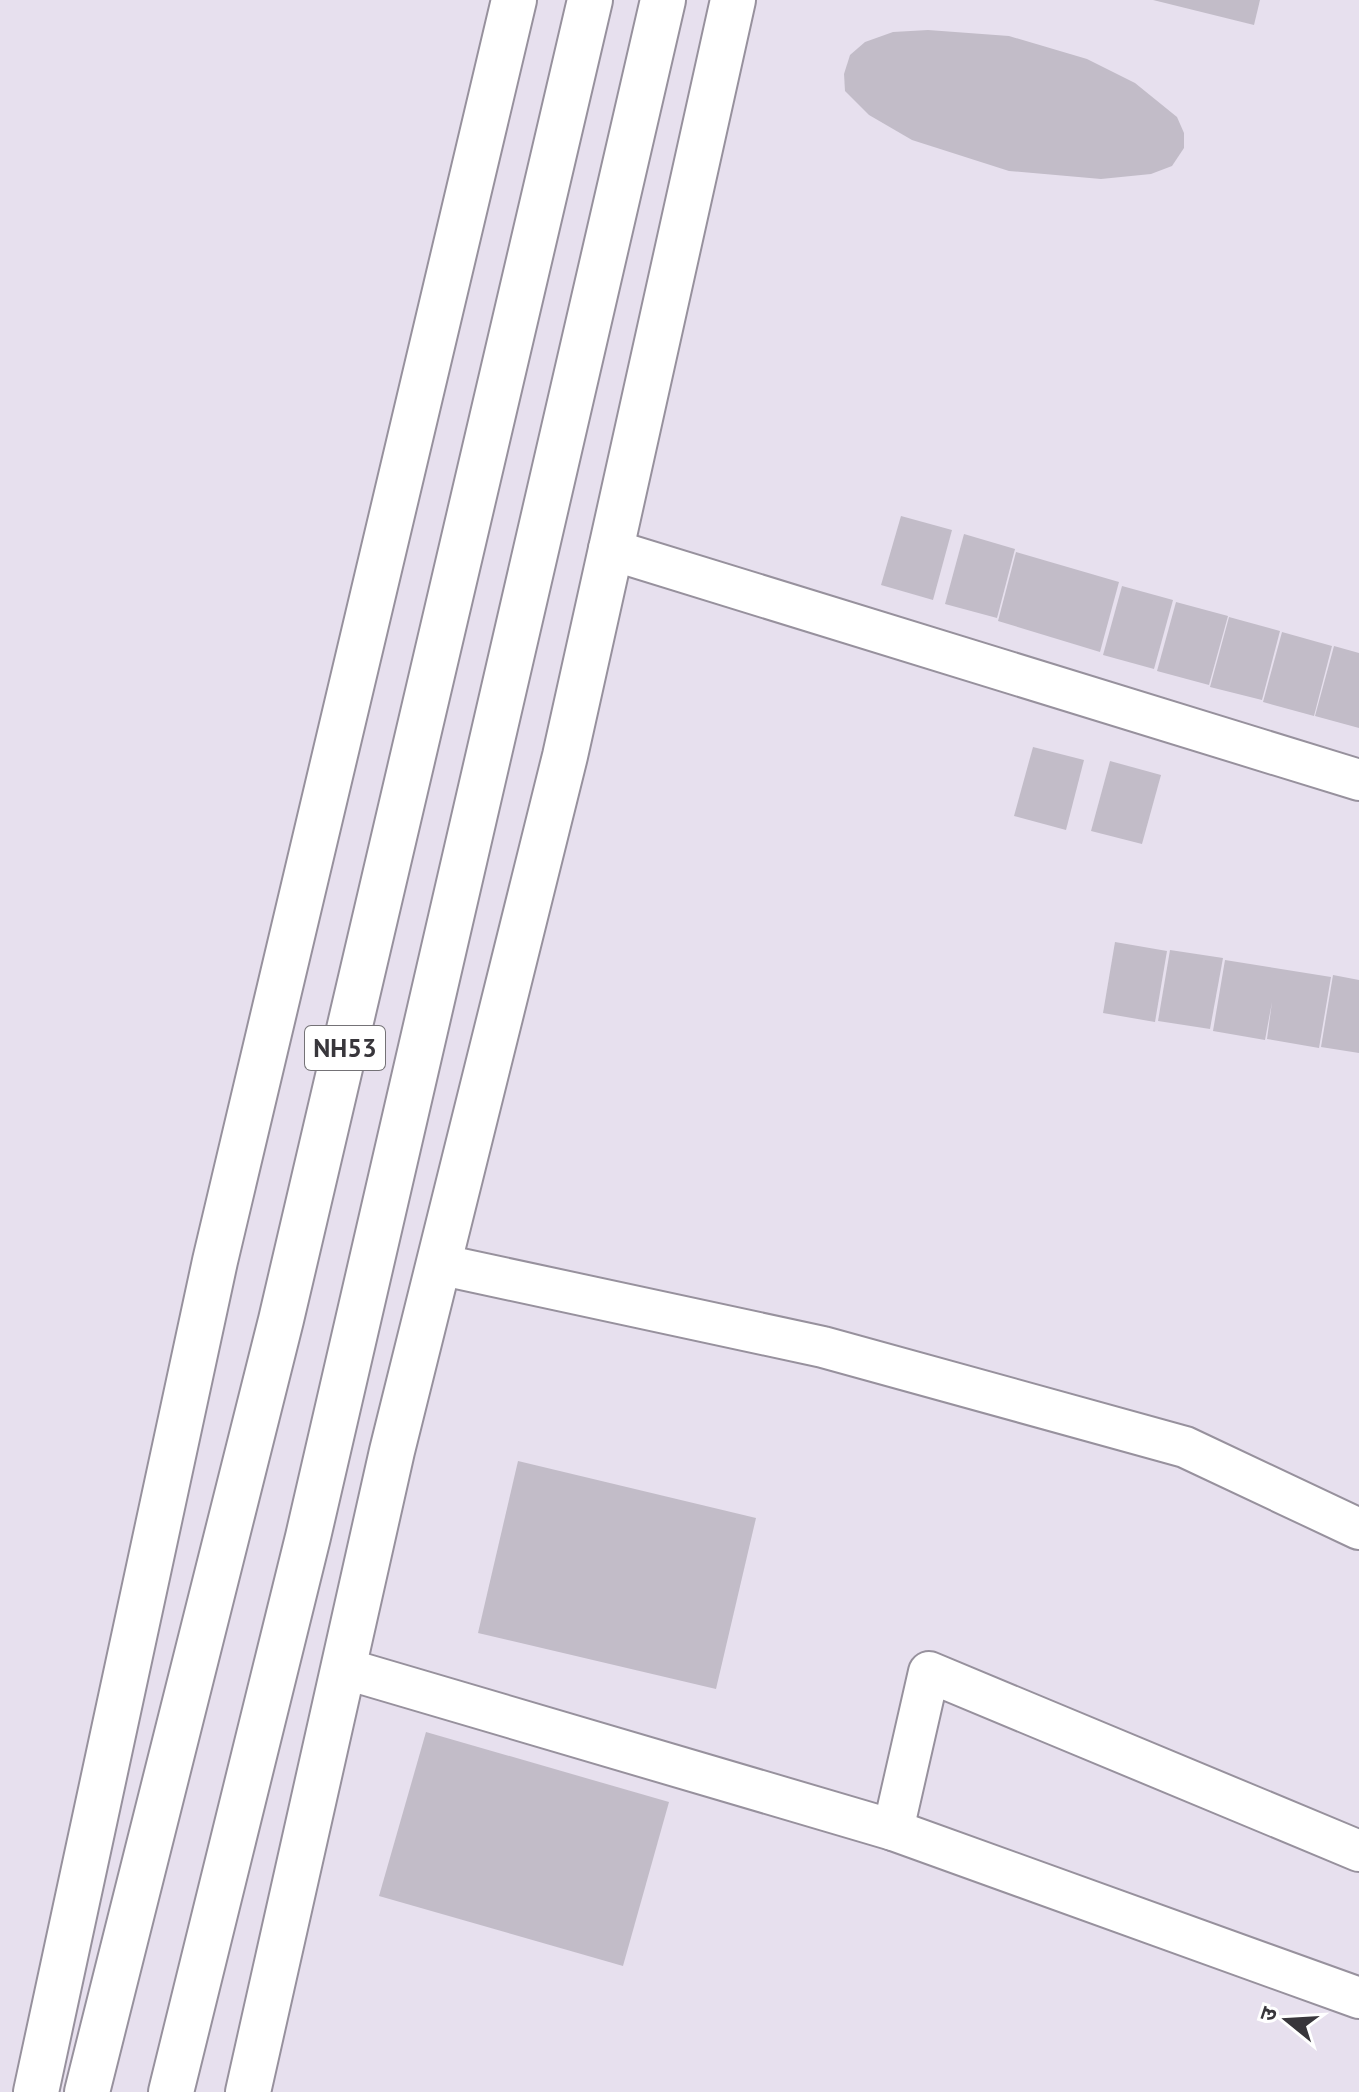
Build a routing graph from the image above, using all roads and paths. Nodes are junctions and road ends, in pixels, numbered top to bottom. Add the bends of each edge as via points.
1 (514, 0) edge
2 (590, 0) edge
3 (663, 0) edge
4 (733, 0) edge
5 (609, 549) junction
6 (1359, 780) edge
7 (438, 1264) junction
8 (1359, 1529) edge
9 (343, 1668) junction
10 (893, 1830) junction
11 (1359, 1851) edge
12 (1359, 1998) edge
13 (36, 2092) edge
14 (87, 2092) edge
15 (171, 2092) edge
16 (248, 2092) edge

1 - 13 main road via 215,1261
2 - 14 main road, NH53 via 281,1320
3 - 15 main road, NH53 via 308,1537
4 - 5 main road
5 - 6 street
5 - 7 main road via 565,756
7 - 8 street via 823,1347 1185,1447
7 - 9 main road
9 - 10 street
9 - 16 main road
10 - 11 street via 929,1672
10 - 12 street

